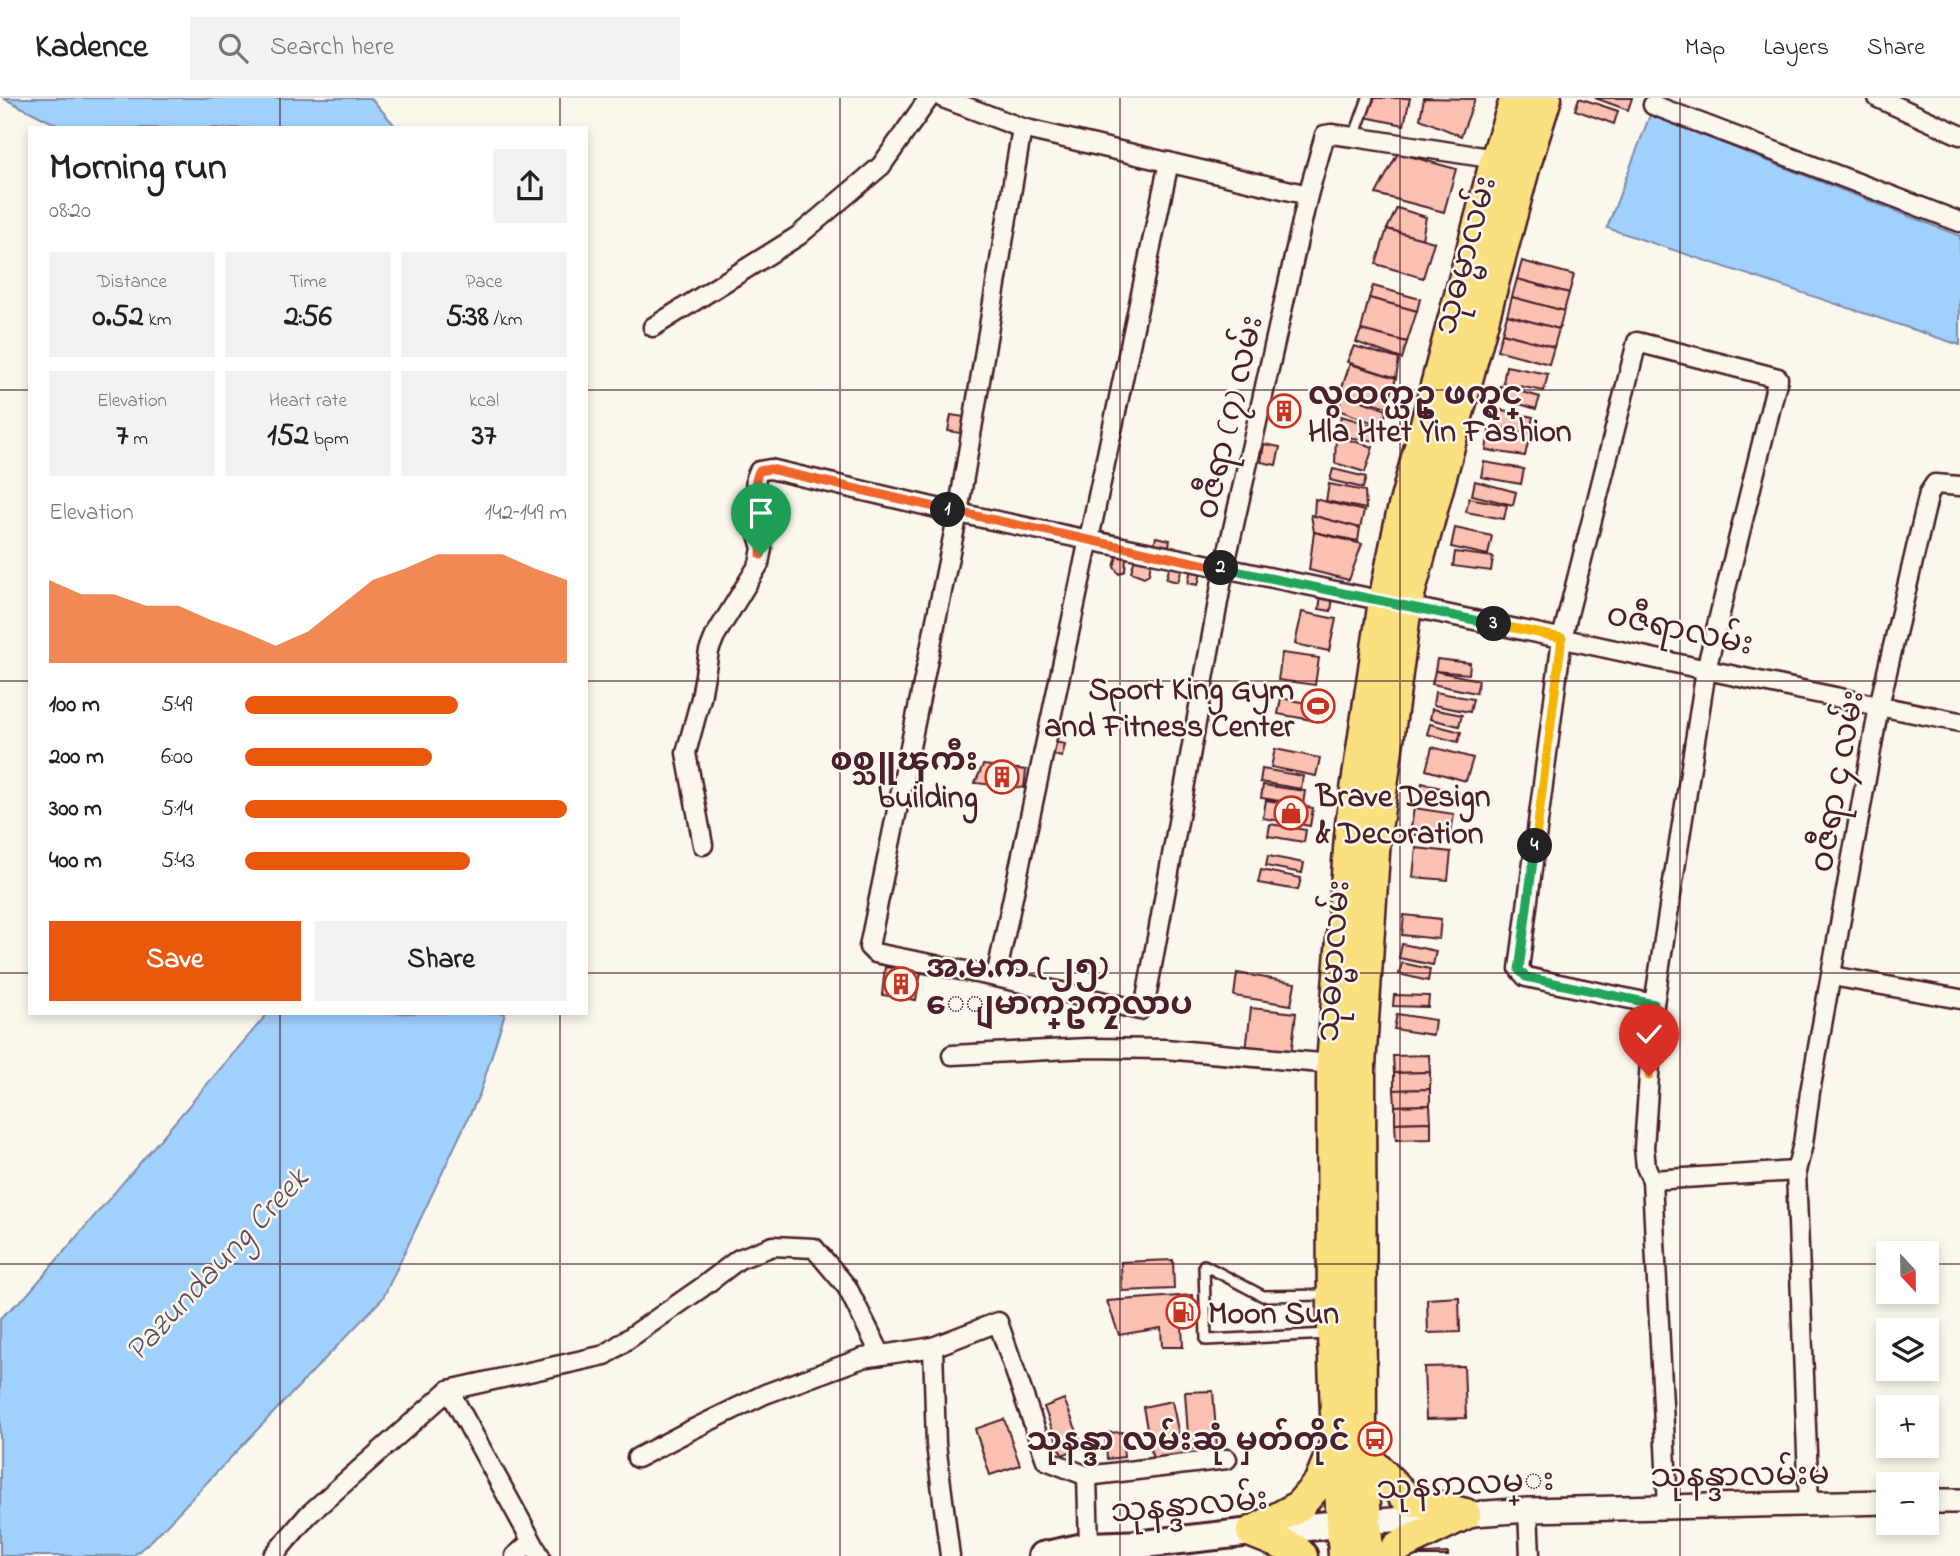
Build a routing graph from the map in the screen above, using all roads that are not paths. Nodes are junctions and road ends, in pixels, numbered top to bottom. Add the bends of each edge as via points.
1 (929, 98) edge
2 (943, 98) edge
3 (1368, 98) edge
4 (1516, 98) edge
5 (1546, 98) edge
6 (1878, 98) edge
7 (1653, 105) dead end
8 (1022, 128) junction
9 (1960, 135) edge
10 (1354, 136) junction
11 (1496, 159) junction
12 (1169, 162) junction
13 (1308, 195) junction
14 (1960, 222) edge
15 (653, 327) dead end
16 (1960, 486) edge
17 (958, 513) junction
18 (1088, 540) junction
19 (1224, 569) junction
20 (1395, 604) junction
21 (1562, 638) junction
22 (1706, 670) junction
23 (1878, 706) junction
24 (1960, 722) edge
25 (703, 845) dead end
26 (1832, 976) junction
27 (996, 977) junction
28 (1960, 999) edge
29 (1654, 1004) junction
30 (952, 1055) dead end
31 (1332, 1064) junction
32 (1796, 1171) junction
33 (1652, 1180) junction
34 (1332, 1295) junction
35 (1333, 1334) junction
36 (933, 1348) junction
37 (881, 1355) junction
38 (449, 1390) junction
39 (1349, 1438) junction
40 (637, 1458) dead end
41 (1227, 1459) dead end
42 (1087, 1476) junction
43 (1939, 1501) edge
44 (1960, 1501) edge
45 (1876, 1502) edge
46 (1809, 1504) junction
47 (1668, 1507) junction
48 (1592, 1509) joint
49 (1528, 1510) junction
50 (1465, 1514) junction
51 (1354, 1523) junction
52 (1252, 1532) junction
53 (1089, 1546) junction
54 (536, 1549) edge
55 (1145, 1550) edge
56 (273, 1556) edge
57 (515, 1556) edge
58 (950, 1556) edge
59 (1042, 1556) edge
60 (1302, 1556) edge
61 (1344, 1556) edge
62 (1368, 1556) edge
63 (1392, 1556) edge
64 (1530, 1556) edge

1 - 15 street via 881,166 798,236
2 - 8 street
3 - 10 lane
4 - 11 main road, သုဓမ္မာလမ်း
5 - 20 main road, သုဓမ္မာလမ်း
6 - 9 street
7 - 14 street
8 - 12 street
8 - 17 street
10 - 11 street
10 - 13 street, ၀ဇီရာ (၇) လမ်း via 1325,135
11 - 20 main road, သုဓမ္မာလမ်း via 1401,518
12 - 13 street
12 - 18 street
13 - 19 street, ၀ဇီရာ (၇) လမ်း
16 - 23 street, ဝဇီရာ ၄ လမ်း via 1935,484 1929,493
17 - 18 street, ဝဇီရာလမ်း
17 - 25 street, ဝဇီရာလမ်း via 770,469 759,471 753,518 762,548 759,565 709,651 686,753
17 - 27 street via 869,947 875,953
18 - 19 street, ဝဇီရာလမ်း
18 - 27 street
19 - 20 street, ဝဇီရာလမ်း
19 - 27 street, ၀ဇီရာ (၇) လမ်း via 1145,1004 1140,1010
20 - 21 street, ဝဇီရာလမ်း
20 - 31 main road, သုဓမ္မာလမ်း via 1351,824
20 - 39 main road, သုဓမ္မာလမ်း via 1360,1066 1361,1268
21 - 22 street, ဝဇီရာလမ်း
21 - 22 street via 1637,342 1778,378
21 - 29 street via 1519,970 1526,977
22 - 23 street, ဝဇီရာလမ်း
22 - 29 street
23 - 24 street, ဝဇီရာလမ်း
23 - 26 street, ဝဇီရာ ၄ လမ်း
26 - 28 street
26 - 32 street, ဝဇီရာ ၄ လမ်း
29 - 33 street via 1644,1148
30 - 31 street via 1165,1049
31 - 34 main road, သုဓမ္မာလမ်း
32 - 33 street
32 - 46 street, ဝဇီရာ ၄ လမ်း
33 - 47 street
34 - 35 main road, သုဓမ္မာလမ်း
34 - 35 lane via 1263,1296 1204,1265 1206,1340
35 - 39 main road, သုဓမ္မာလမ်း
36 - 37 street
36 - 42 street via 998,1322 1046,1460
36 - 58 street via 936,1444
37 - 38 street via 847,1287 814,1248 773,1246 739,1259 605,1354
37 - 40 street via 765,1394
38 - 54 street
38 - 56 street via 308,1515
39 - 50 main road via 1408,1499
39 - 51 main road, သုဓမ္မာလမ်း
39 - 52 main road via 1298,1507
41 - 42 street
42 - 53 street
43 - 44 street
45 - 46 street, သုနန္ဒာလမ်းမ
46 - 47 street, သုနန္ဒာလမ်းမ
47 - 48 street, သုနန္ဒာလမ်းမ
48 - 49 street, သုနၵာလမ္း
49 - 50 street, သုနၵာလမ္း
49 - 64 street
50 - 51 street, သုနၵာလမ္း
50 - 63 main road via 1397,1547
51 - 52 main road, သုနန္ဒာလမ်း
51 - 61 main road, သုဓမ္မာလမ်း
51 - 62 main road, သုဓမ္မာလမ်း
52 - 55 main road, သုနန္ဒာလမ်း
52 - 60 main road
53 - 55 main road, သုနန္ဒာလမ်း
53 - 59 main road, သုနန္ဒာလမ်း
54 - 57 street

